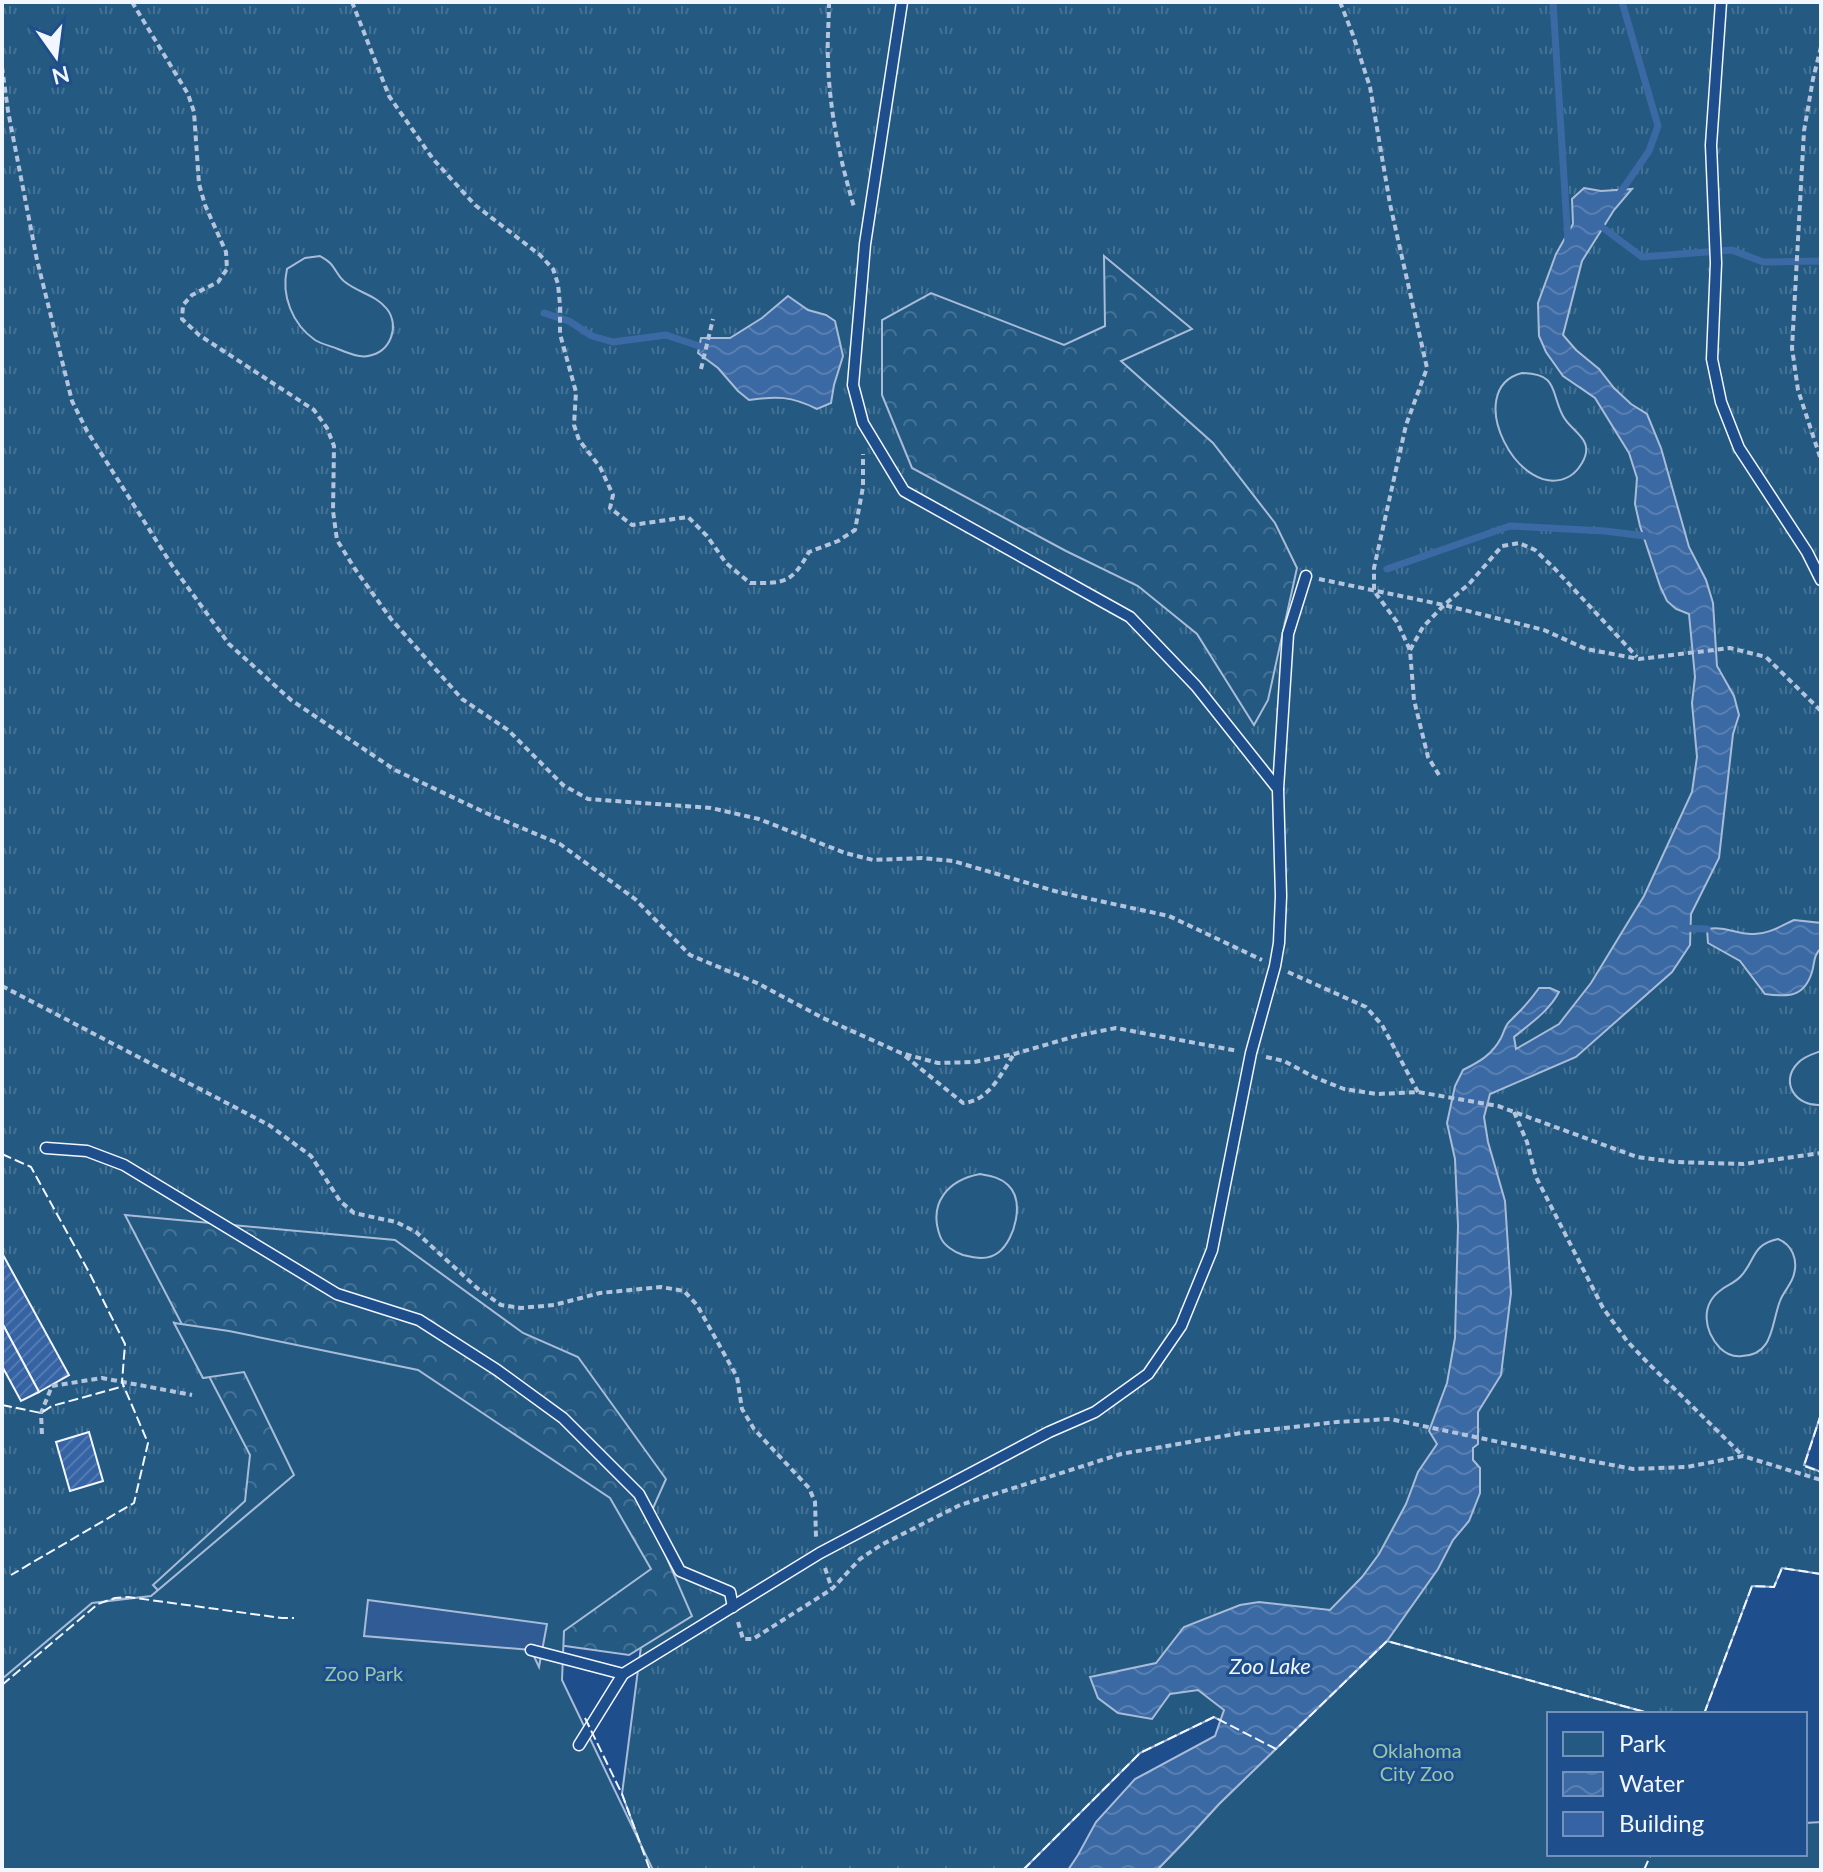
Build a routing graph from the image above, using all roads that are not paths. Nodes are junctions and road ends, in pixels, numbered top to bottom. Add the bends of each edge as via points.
1 (902, 2) edge
2 (1721, 2) edge
3 (1306, 576) road end
4 (1821, 580) edge
5 (1278, 789) junction
6 (46, 1148) dead end
7 (733, 1607) junction
8 (531, 1650) dead end
9 (623, 1674) junction
10 (579, 1745) dead end

1 - 5 lane via 865,244 853,385 863,423 904,491 1130,617 1196,686
2 - 4 lane via 1711,145 1716,263 1712,359 1739,448
3 - 5 lane via 1288,634
5 - 7 lane via 1281,896 1275,966 1251,1053 1212,1250 1181,1326 1148,1374 1095,1412 820,1553
6 - 7 lane via 87,1151 124,1165 337,1294 419,1320 497,1370 563,1418 639,1494 680,1571 730,1592
7 - 9 lane
8 - 9 lane
9 - 10 lane

